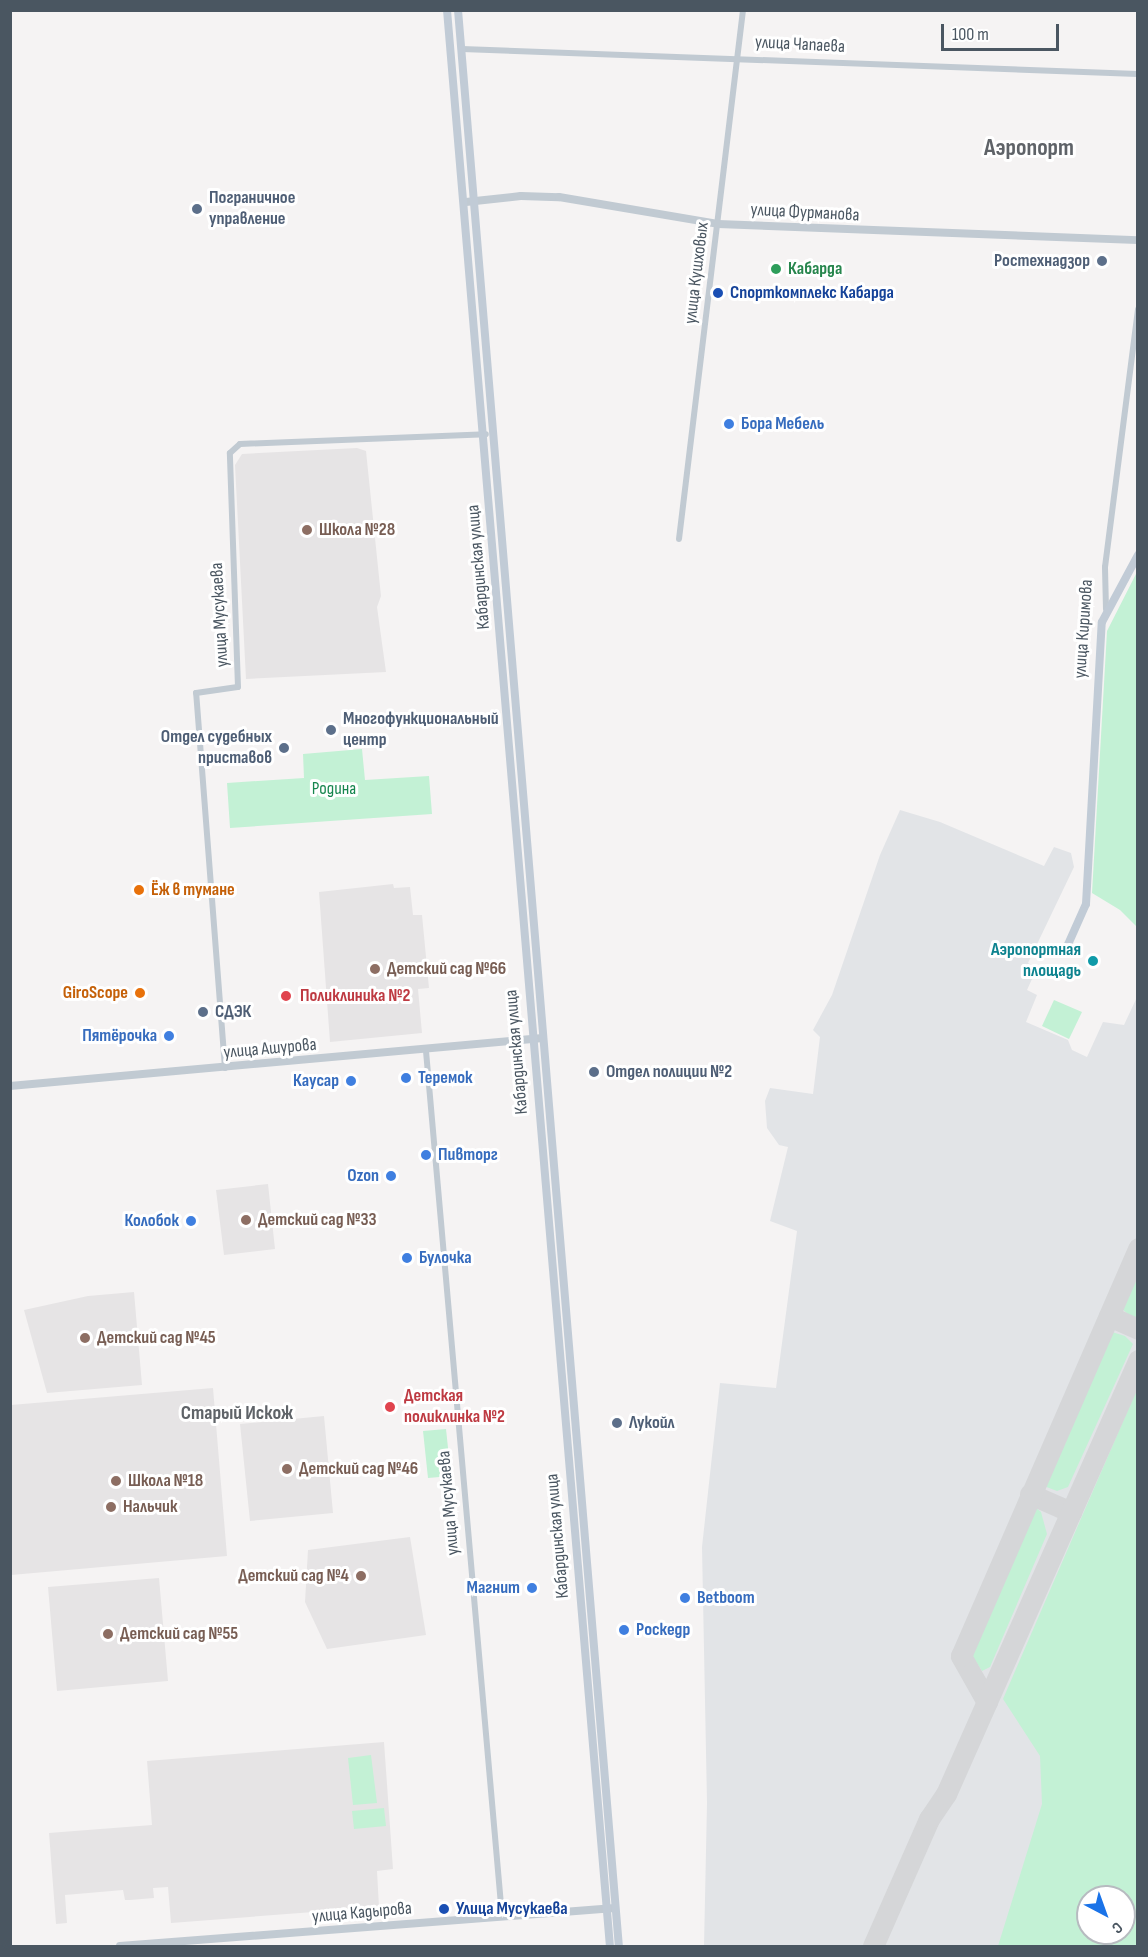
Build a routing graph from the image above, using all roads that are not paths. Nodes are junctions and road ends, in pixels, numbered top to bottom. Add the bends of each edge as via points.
1 (447, 10) edge
2 (458, 10) edge
3 (743, 10) edge
4 (462, 49) junction
5 (737, 57) junction
6 (1137, 74) edge
7 (470, 202) junction
8 (718, 224) junction
9 (1137, 240) edge
10 (1137, 309) edge
11 (489, 434) junction
12 (679, 539) dead end
13 (1137, 555) edge
14 (1106, 609) junction
15 (1066, 949) dead end
16 (543, 1038) junction
17 (532, 1040) junction
18 (426, 1051) junction
19 (225, 1068) junction
20 (10, 1086) edge
21 (612, 1908) junction
22 (502, 1917) junction
23 (120, 1947) edge
24 (610, 1947) edge
25 (619, 1947) edge

1 - 7 main road, Кабардинская улица
2 - 4 main road, Кабардинская улица
3 - 5 street, улица Кушховых
4 - 5 street, улица Чапаева
4 - 7 main road, Кабардинская улица
5 - 6 street, улица Чапаева
5 - 8 street, улица Кушховых
7 - 8 street, улица Фурманова via 521,196 559,197
7 - 11 main road, Кабардинская улица
8 - 9 street, улица Фурманова
8 - 12 street, улица Кушховых
10 - 14 street, улица Киримова via 1105,567
11 - 16 main road, Кабардинская улица
11 - 17 main road, Кабардинская улица
11 - 19 street, улица Мусукаева via 240,444 230,453 238,687 196,693
13 - 14 main road
14 - 15 main road, улица Киримова via 1099,655 1086,904
16 - 17 street, улица Ашурова
16 - 21 main road, Кабардинская улица
17 - 18 street, улица Ашурова
17 - 21 main road, Кабардинская улица
18 - 19 street, улица Ашурова
18 - 22 street, улица Мусукаева
19 - 20 street, улица Ашурова
21 - 22 street, улица Кадырова
21 - 24 main road, Кабардинская улица
21 - 25 main road, Кабардинская улица
22 - 23 street, улица Кадырова

